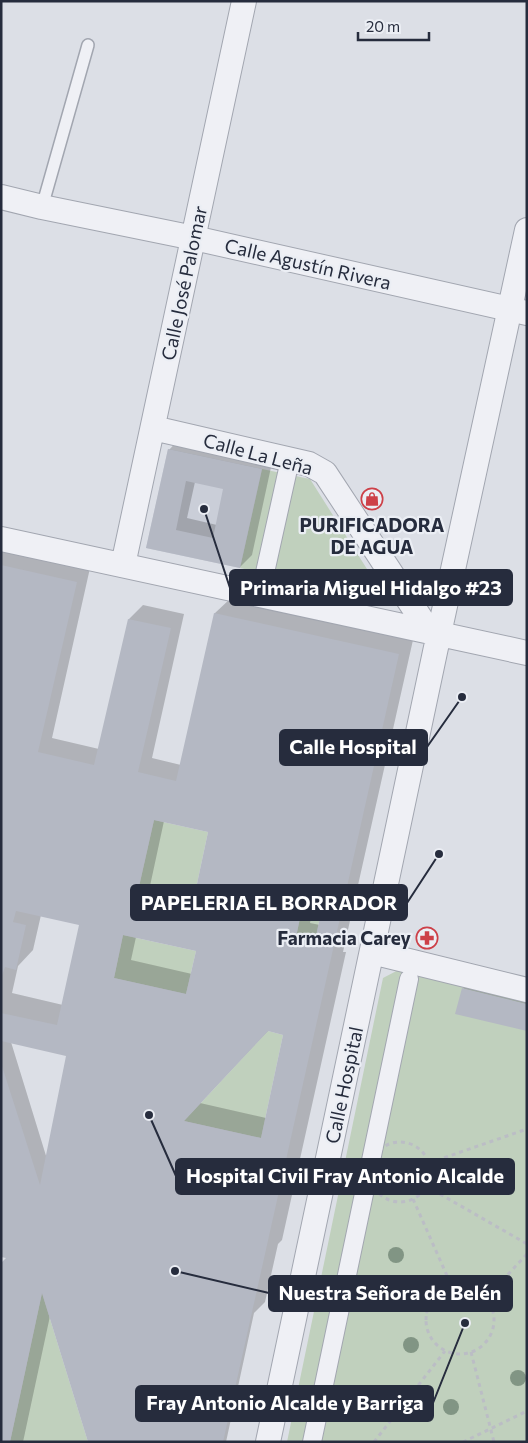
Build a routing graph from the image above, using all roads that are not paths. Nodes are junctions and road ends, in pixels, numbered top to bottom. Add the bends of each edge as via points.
1 (244, 1) edge
2 (88, 45) dead end
3 (1, 197) edge
4 (42, 207) junction
5 (527, 230) edge
6 (194, 238) junction
7 (518, 311) edge
8 (153, 428) junction
9 (290, 460) junction
10 (1, 539) edge
11 (123, 566) junction
12 (260, 595) junction
13 (434, 632) junction
14 (527, 653) edge
15 (372, 952) junction
16 (409, 979) dead end
17 (527, 990) edge
18 (268, 1442) edge
19 (312, 1442) edge

1 - 6 street, Calle José Palomar
2 - 4 lane
3 - 4 street, Calle Agustín Rivera
4 - 6 street, Calle Agustín Rivera
5 - 7 street, Calle Hospital
6 - 7 street, Calle Agustín Rivera
6 - 8 street, Calle José Palomar
7 - 13 street, Calle Hospital
8 - 9 street, Calle La Leña
8 - 11 street, Calle José Palomar
9 - 12 street
9 - 13 street, Calle La Leña via 309,464 325,473
10 - 11 street
11 - 12 street
12 - 13 street
13 - 14 street
13 - 15 street, Calle Hospital
15 - 17 street
15 - 18 street, Calle Hospital
16 - 19 street

